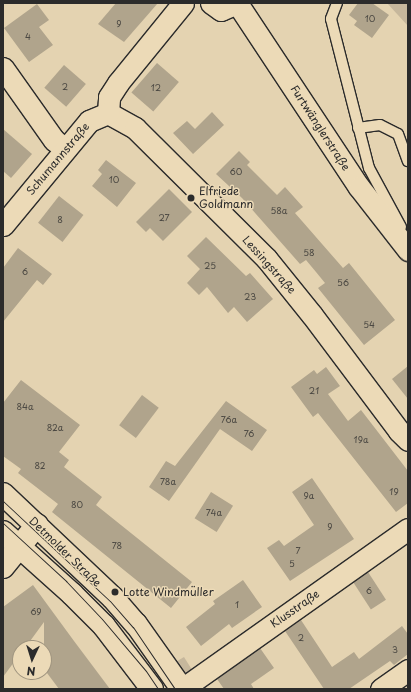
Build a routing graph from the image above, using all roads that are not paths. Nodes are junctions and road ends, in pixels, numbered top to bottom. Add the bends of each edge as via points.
1 (183, 3) edge
2 (211, 3) edge
3 (237, 3) edge
4 (337, 3) edge
5 (3, 68) edge
6 (108, 113) junction
7 (358, 128) junction
8 (64, 148) junction
9 (408, 161) edge
10 (3, 225) edge
11 (408, 240) edge
12 (408, 250) edge
13 (408, 440) edge
14 (3, 494) edge
15 (37, 525) junction
16 (408, 529) edge
17 (3, 532) edge
18 (19, 546) junction
19 (3, 567) edge
20 (408, 670) edge
21 (152, 689) edge
22 (182, 689) edge
23 (380, 689) edge

1 - 6 street via 118,83 110,97
2 - 3 street via 221,10
3 - 12 street, Furtwänglerstraße via 358,187
4 - 7 lane, Furtwänglerstraße via 331,19
5 - 8 street via 54,140
6 - 8 street, Schumannstraße via 89,121
6 - 13 street, Lessingstraße via 135,128 266,258
7 - 9 lane via 380,125 398,134
7 - 11 lane, Furtwänglerstraße via 369,168
8 - 10 street, Schumannstraße
14 - 15 main road, Detmolder Straße
15 - 18 main road
15 - 22 main road, Detmolder Straße via 136,624
16 - 22 street, Klusstraße
17 - 18 main road
18 - 19 main road
18 - 21 main road via 104,626
20 - 23 street

